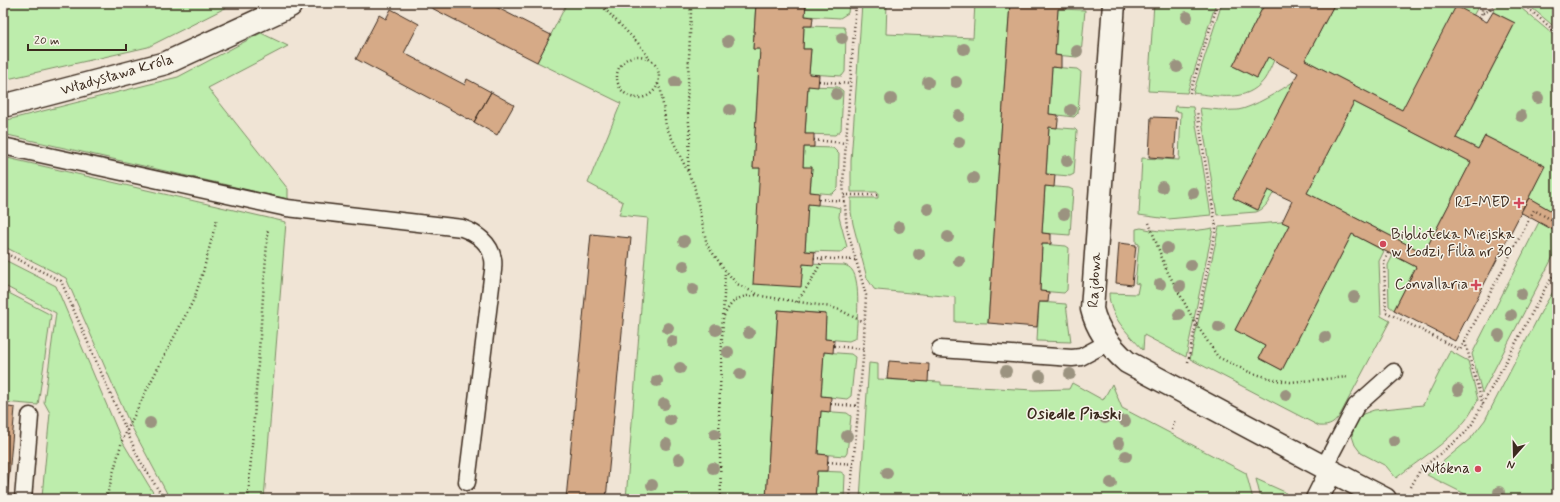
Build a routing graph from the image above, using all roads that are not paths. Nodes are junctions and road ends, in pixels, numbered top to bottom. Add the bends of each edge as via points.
1 (291, 3) edge
2 (1114, 3) edge
3 (3, 106) edge
4 (3, 146) edge
5 (1109, 342) junction
6 (940, 349) dead end
7 (1390, 376) road end
8 (30, 416) dead end
9 (1328, 469) junction
10 (467, 482) dead end
11 (23, 499) edge
12 (1317, 499) edge
13 (1385, 499) edge

1 - 3 street, Władysława Króla via 290,6 166,63
2 - 5 street, Rajdowa via 1092,309 1097,324
4 - 10 lane via 287,208 462,228 479,236 488,246 493,259
5 - 6 lane via 1081,357 1072,358
5 - 9 street, Rajdowa via 1127,362
7 - 9 lane via 1356,406
8 - 11 lane
9 - 12 street
9 - 13 street, Rajdowa

